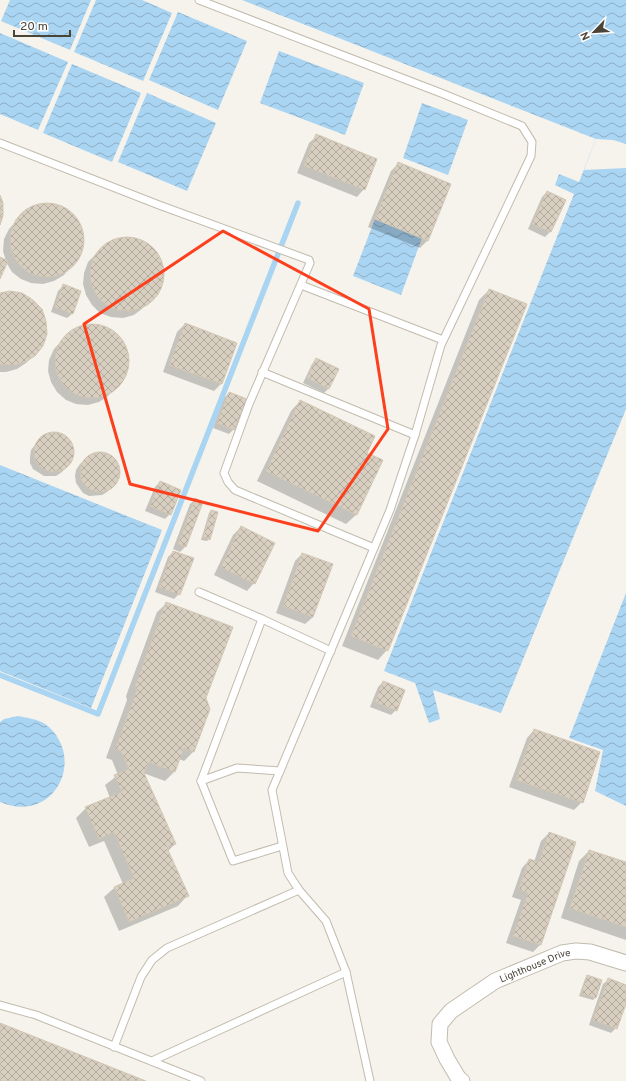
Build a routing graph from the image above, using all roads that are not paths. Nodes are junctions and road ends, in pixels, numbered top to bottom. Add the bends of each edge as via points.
1 (199, 0) edge
2 (0, 143) edge
3 (300, 285) junction
4 (443, 340) junction
5 (262, 372) junction
6 (415, 435) junction
7 (374, 548) junction
8 (199, 592) dead end
9 (262, 619) junction
10 (331, 651) junction
11 (280, 771) junction
12 (200, 781) junction
13 (282, 846) junction
14 (299, 890) junction
15 (626, 963) edge
16 (346, 972) junction
17 (0, 1005) edge
18 (114, 1047) junction
19 (152, 1061) junction
20 (201, 1081) edge
21 (370, 1081) edge
22 (462, 1081) edge

1 - 4 lane via 522,126 532,142 531,156
2 - 3 lane via 310,261
3 - 4 lane
3 - 5 lane
4 - 6 lane
5 - 6 lane
5 - 7 lane via 224,473 228,482 235,490
6 - 7 lane via 390,510
7 - 10 lane
8 - 9 lane
9 - 10 lane
9 - 12 lane
10 - 11 lane
11 - 12 lane via 237,768
11 - 13 lane via 272,790
12 - 13 lane via 233,861
13 - 14 lane via 288,873
14 - 16 lane via 326,921
14 - 18 lane via 167,948 152,960 141,977
15 - 22 street, Lighthouse Drive via 590,952 562,953 495,981 451,1011 440,1024 439,1042 447,1060
16 - 19 lane
16 - 21 lane
17 - 18 lane via 36,1015
18 - 19 lane
19 - 20 lane

